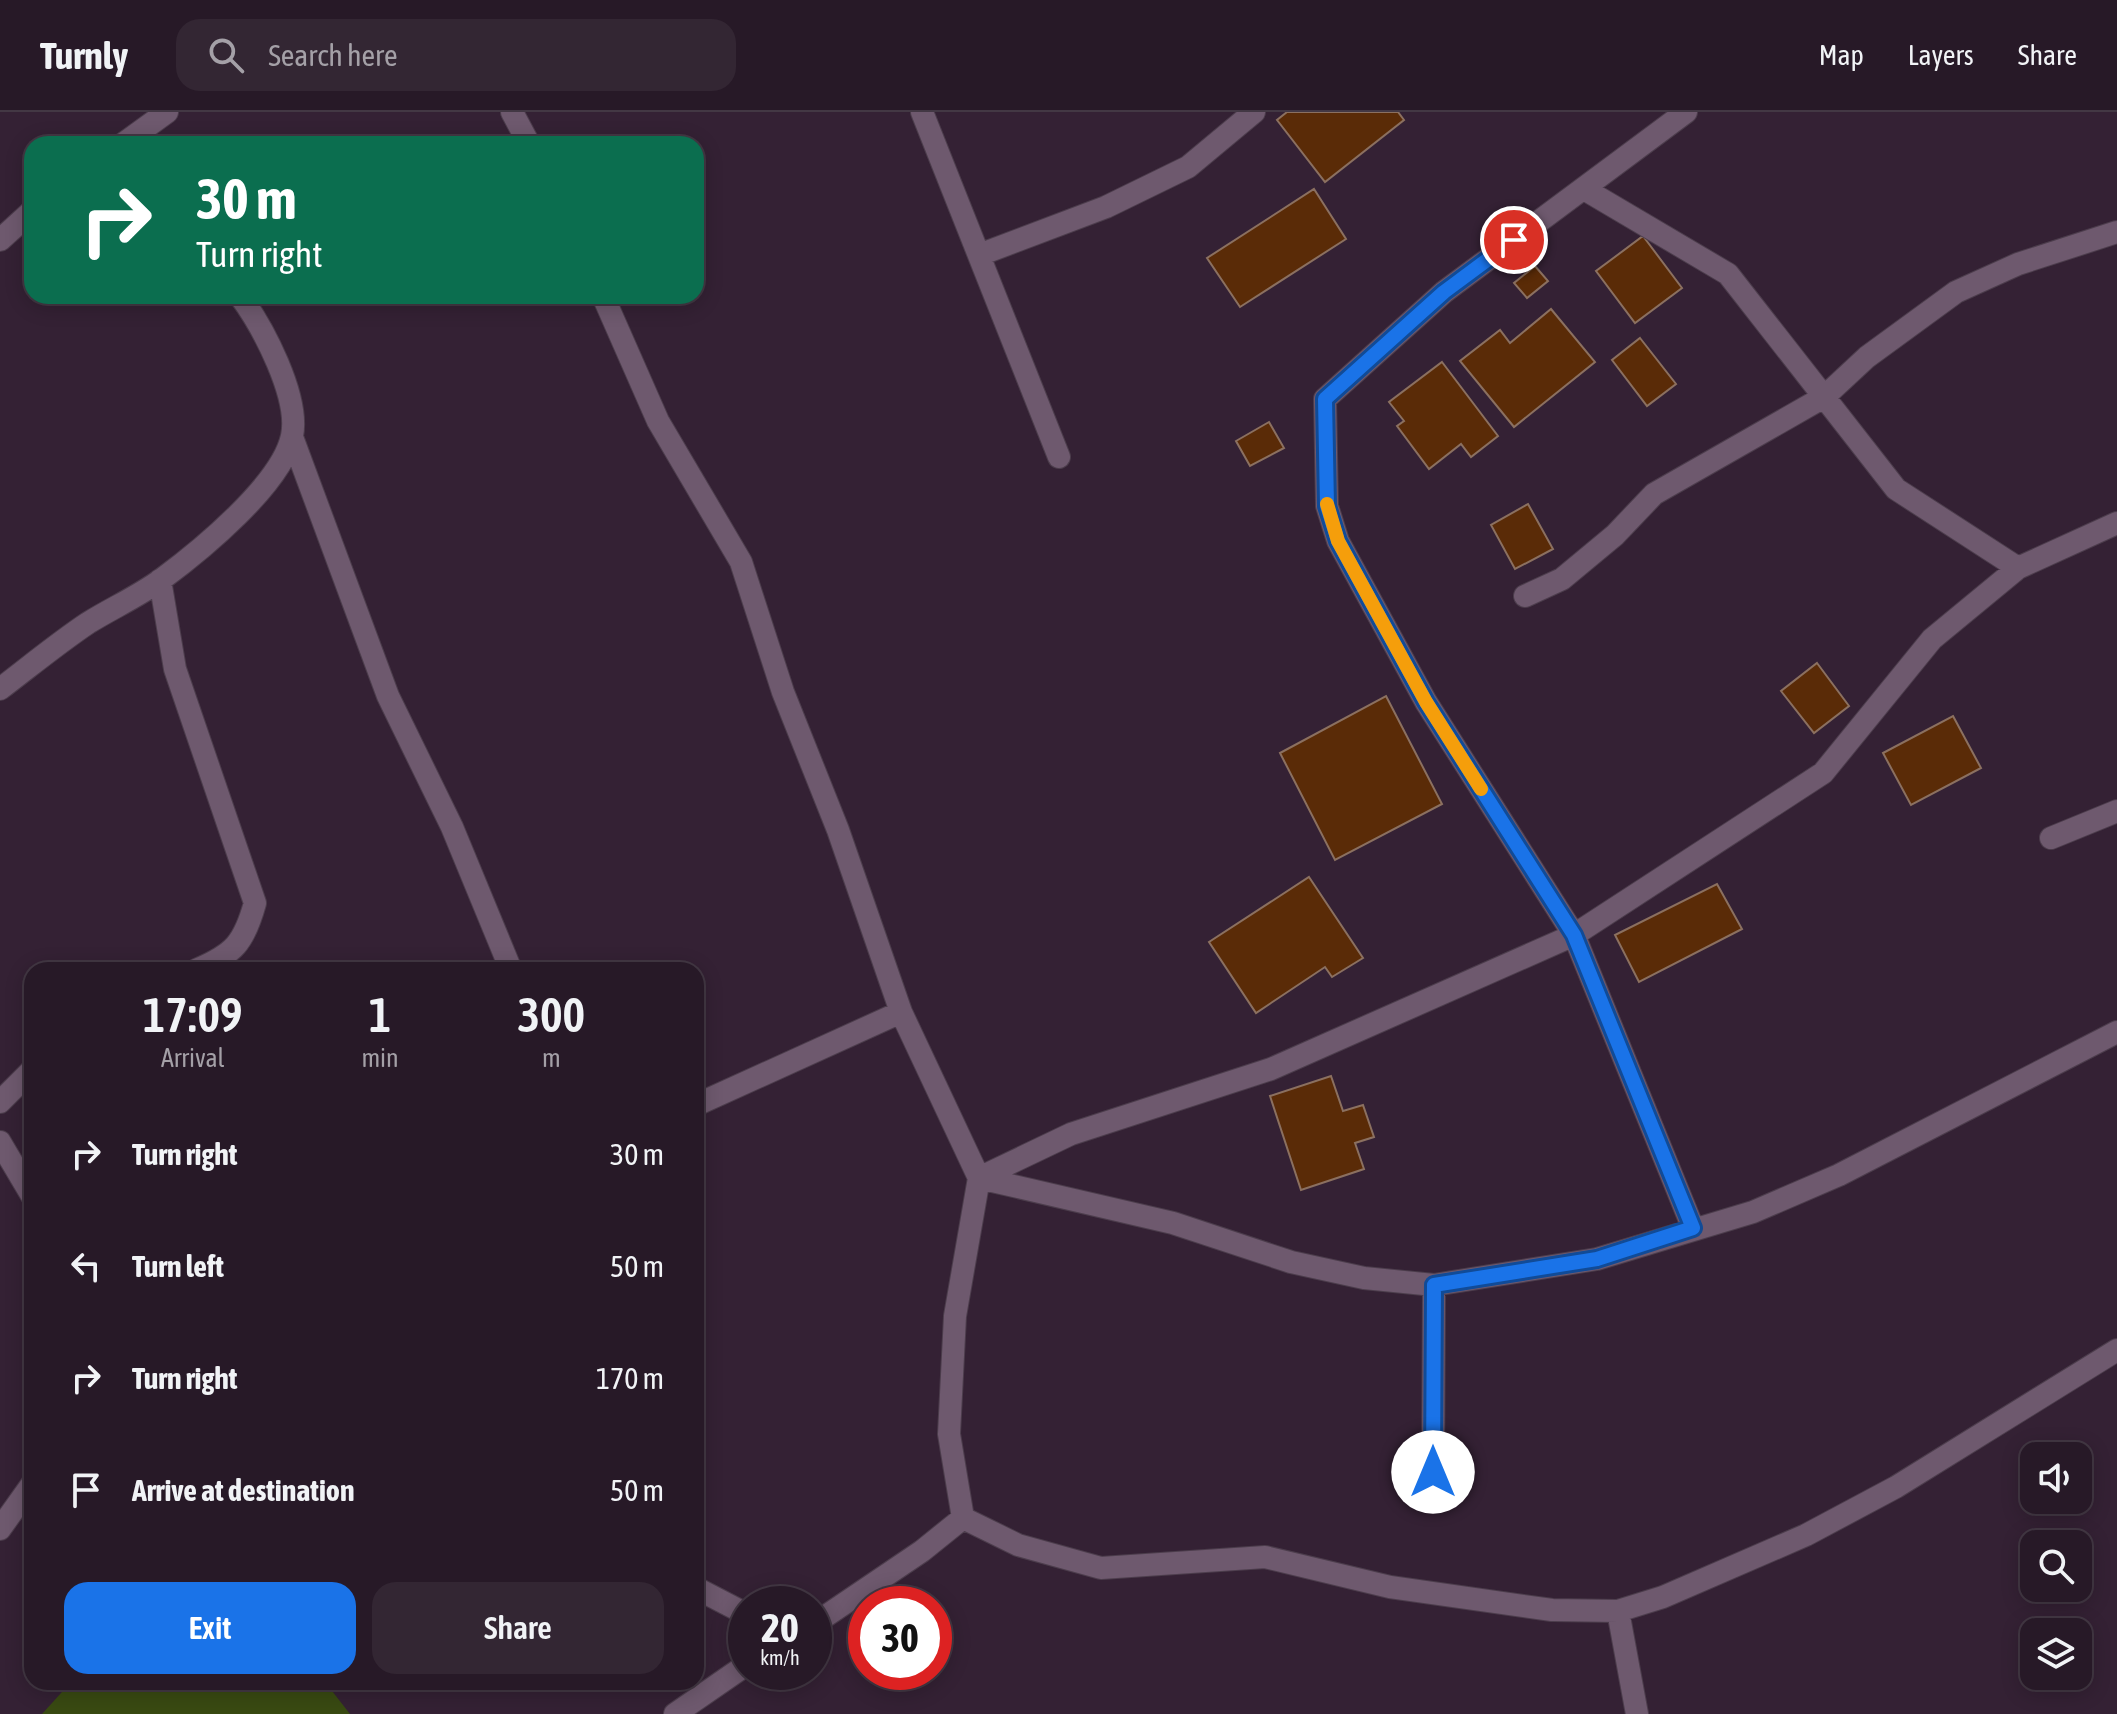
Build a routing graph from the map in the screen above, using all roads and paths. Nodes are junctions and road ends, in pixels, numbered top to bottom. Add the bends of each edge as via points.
1 (512, 112) edge
2 (922, 112) edge
3 (1254, 112) edge
4 (1686, 112) edge
5 (161, 126) edge
6 (140, 136) edge
7 (525, 136) edge
8 (1584, 189) junction
9 (24, 218) edge
10 (2117, 232) edge
11 (0, 240) edge
12 (979, 255) junction
13 (246, 304) edge
14 (607, 304) edge
15 (1824, 397) junction
16 (292, 437) junction
17 (1059, 457) dead end
18 (2117, 523) edge
19 (2018, 568) junction
20 (160, 580) junction
21 (1525, 596) dead end
22 (0, 689) edge
23 (2117, 811) edge
24 (2051, 838) dead end
25 (1574, 935) junction
26 (229, 962) edge
27 (508, 962) edge
28 (901, 1012) junction
29 (2117, 1032) edge
30 (24, 1078) edge
31 (704, 1101) edge
32 (0, 1102) edge
33 (0, 1142) edge
34 (979, 1178) junction
35 (24, 1182) edge
36 (1693, 1228) junction
37 (1434, 1285) junction
38 (2117, 1350) edge
39 (1433, 1472) dead end
40 (24, 1495) edge
41 (963, 1518) junction
42 (0, 1529) edge
43 (704, 1592) edge
44 (728, 1605) edge
45 (838, 1609) junction
46 (832, 1610) edge
47 (1618, 1611) junction
48 (832, 1613) edge
49 (728, 1677) edge
50 (675, 1714) edge
51 (1637, 1714) edge

1 - 7 street
2 - 12 street
3 - 12 street via 1188,167 1106,207
4 - 8 street
5 - 6 street
8 - 15 street via 1728,274
8 - 25 street via 1444,292 1325,399 1327,506 1338,541 1426,702
9 - 11 street
10 - 15 street via 2018,264 1956,292 1867,357
12 - 17 street
13 - 16 street via 273,355 292,409
14 - 28 street via 658,421 741,562
15 - 19 street via 1896,489
15 - 21 street via 1654,494 1562,579
16 - 20 street via 271,477 231,520
16 - 27 street via 388,696 452,827
18 - 19 street
19 - 25 street via 1932,639 1823,773
20 - 22 street via 87,624
20 - 26 street via 175,669 255,903
23 - 24 street
25 - 34 street via 1271,1069 1071,1134
25 - 36 street
28 - 31 street
28 - 34 street
29 - 36 street via 1839,1175 1753,1212
30 - 32 street
33 - 35 street
34 - 37 street via 1173,1223 1291,1262 1364,1278
34 - 41 street via 955,1316 949,1434
36 - 37 street via 1597,1259
37 - 39 street
38 - 47 street via 1896,1487 1806,1535
40 - 42 street
41 - 45 street
41 - 47 street via 1018,1545 1101,1568 1265,1557 1390,1587 1552,1610
43 - 44 street
45 - 46 street
45 - 48 street
47 - 51 street
49 - 50 street

